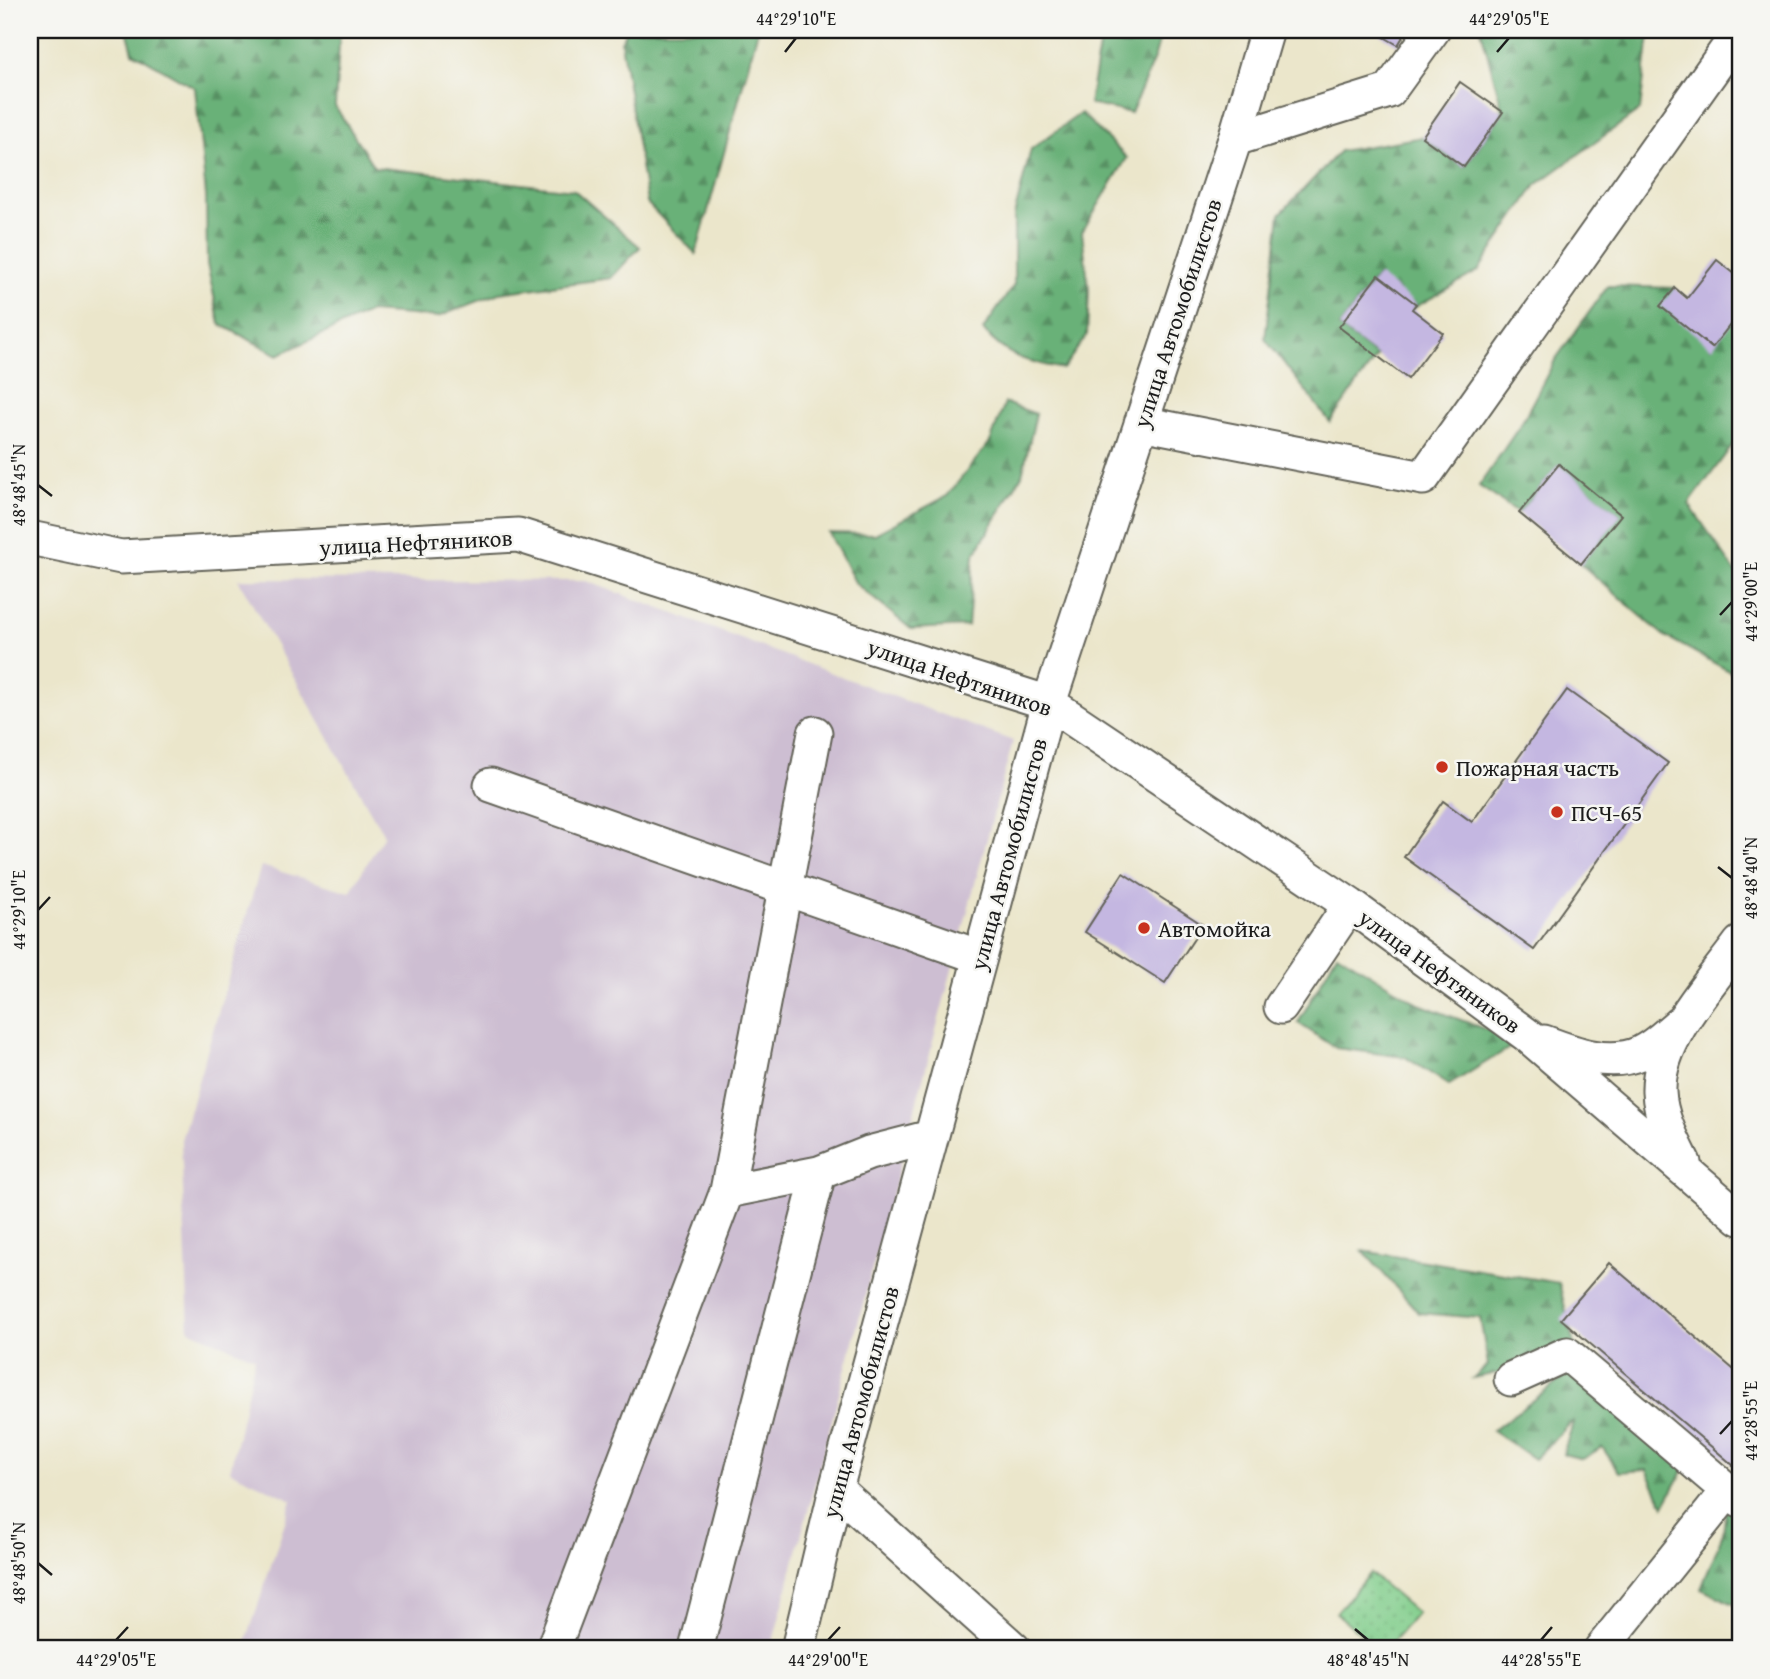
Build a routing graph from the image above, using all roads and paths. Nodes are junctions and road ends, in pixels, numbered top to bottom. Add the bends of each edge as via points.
1 (1267, 30) edge
2 (1433, 30) edge
3 (1740, 31) edge
4 (1235, 139) junction
5 (1141, 424) junction
6 (30, 538) edge
7 (1049, 703) junction
8 (815, 733) dead end
9 (491, 785) dead end
10 (784, 889) junction
11 (1350, 905) junction
12 (1740, 943) edge
13 (980, 957) junction
14 (1281, 1007) dead end
15 (1682, 1022) junction
16 (1527, 1035) junction
17 (931, 1137) junction
18 (1688, 1171) junction
19 (819, 1173) junction
20 (727, 1191) junction
21 (1740, 1218) edge
22 (1511, 1378) dead end
23 (836, 1489) junction
24 (1734, 1496) edge
25 (553, 1649) edge
26 (696, 1649) edge
27 (798, 1649) edge
28 (1014, 1649) edge
29 (1601, 1649) edge

1 - 4 street, улица Автомобилистов
2 - 4 street via 1389,91
3 - 5 street via 1423,478
4 - 5 street, улица Автомобилистов
5 - 7 street, улица Автомобилистов
6 - 7 street, улица Нефтяников via 121,557 518,535
7 - 11 street, улица Нефтяников
7 - 13 street, улица Автомобилистов
8 - 10 street
9 - 10 street
10 - 13 street
10 - 20 street
11 - 14 street
11 - 16 street, улица Нефтяников
12 - 15 street
13 - 17 street, улица Автомобилистов
15 - 16 street via 1640,1054 1617,1058 1579,1056
15 - 18 street via 1661,1069 1659,1093 1667,1130
16 - 18 street, улица Нефтяников
17 - 19 street via 869,1153
17 - 23 street, улица Автомобилистов
18 - 21 street, улица Нефтяников
19 - 20 street
19 - 26 street
20 - 25 street
22 - 24 street via 1567,1354
23 - 27 street, улица Автомобилистов
23 - 28 street
24 - 29 street

